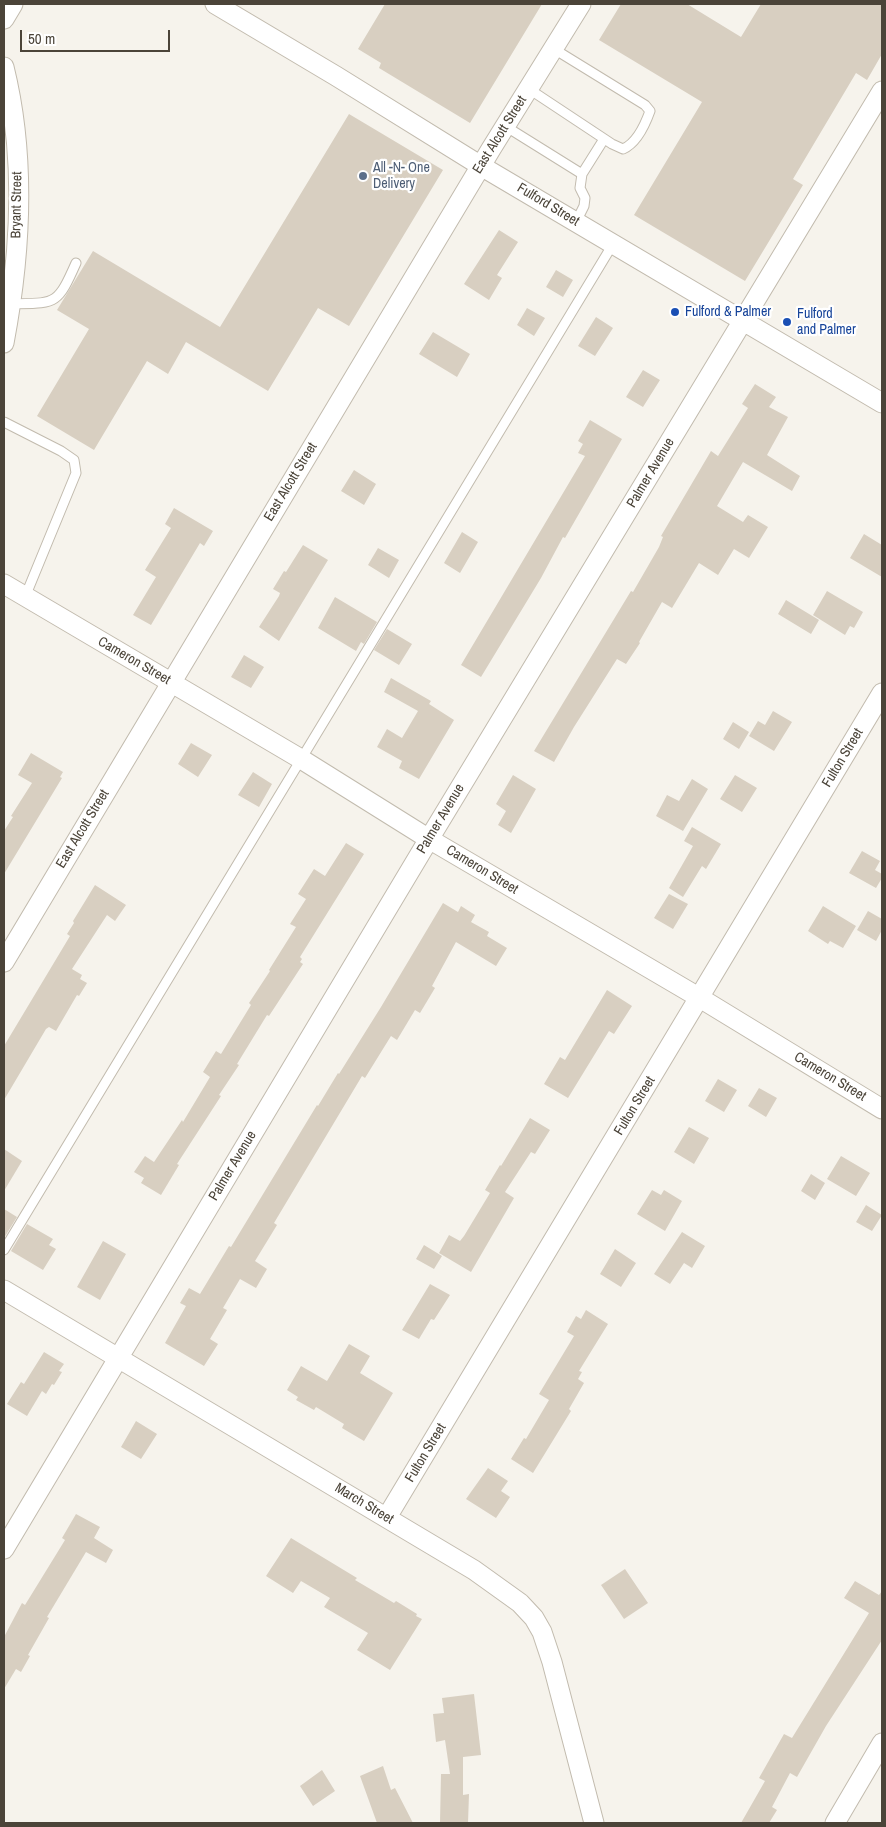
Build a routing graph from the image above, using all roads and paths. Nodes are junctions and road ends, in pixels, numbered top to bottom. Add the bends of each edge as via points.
1 (13, 4) edge
2 (215, 4) edge
3 (581, 4) edge
4 (4, 19) edge
5 (554, 48) junction
6 (4, 67) edge
7 (529, 89) junction
8 (882, 91) edge
9 (505, 126) junction
10 (604, 138) junction
11 (481, 166) junction
12 (582, 174) junction
13 (576, 222) junction
14 (613, 244) junction
15 (76, 263) dead end
16 (10, 304) junction
17 (743, 322) junction
18 (4, 343) edge
19 (882, 403) edge
20 (4, 422) edge
21 (4, 584) edge
22 (25, 597) junction
23 (170, 682) junction
24 (882, 693) edge
25 (301, 759) junction
26 (429, 839) junction
27 (4, 962) edge
28 (700, 998) junction
29 (882, 1109) edge
30 (4, 1250) edge
31 (4, 1290) edge
32 (118, 1359) junction
33 (387, 1518) junction
34 (4, 1549) edge
35 (882, 1743) edge
36 (594, 1823) edge
37 (835, 1823) edge

1 - 4 street
2 - 11 street, Fulford Street
3 - 5 street, East Alcott Street
5 - 7 street, East Alcott Street
5 - 10 lane via 650,111 631,145 623,149
6 - 16 street, Bryant Street via 18,165 18,232
7 - 9 street, East Alcott Street
7 - 10 lane
8 - 17 street, Palmer Avenue
9 - 11 street, East Alcott Street
9 - 12 lane
10 - 12 lane
11 - 13 street, Fulford Street
11 - 23 street, East Alcott Street
12 - 13 lane via 580,188 584,206
13 - 14 street, Fulford Street
14 - 17 street, Fulford Street
14 - 25 lane
15 - 16 lane via 57,298 45,303
16 - 18 street, Bryant Street
17 - 19 street, Fulford Street
17 - 26 street, Palmer Avenue
20 - 22 lane via 74,460 76,473
21 - 22 street, Cameron Street
22 - 23 street, Cameron Street
23 - 25 street, Cameron Street
23 - 27 street, East Alcott Street
24 - 28 street, Fulton Street
25 - 26 street, Cameron Street
25 - 30 lane
26 - 28 street, Cameron Street
26 - 32 street, Palmer Avenue
28 - 29 street, Cameron Street
28 - 33 street, Fulton Street
31 - 32 street, March Street
32 - 33 street, March Street
32 - 34 street, Palmer Avenue
33 - 36 street, March Street via 474,1570 520,1603 534,1618 552,1662
35 - 37 street

